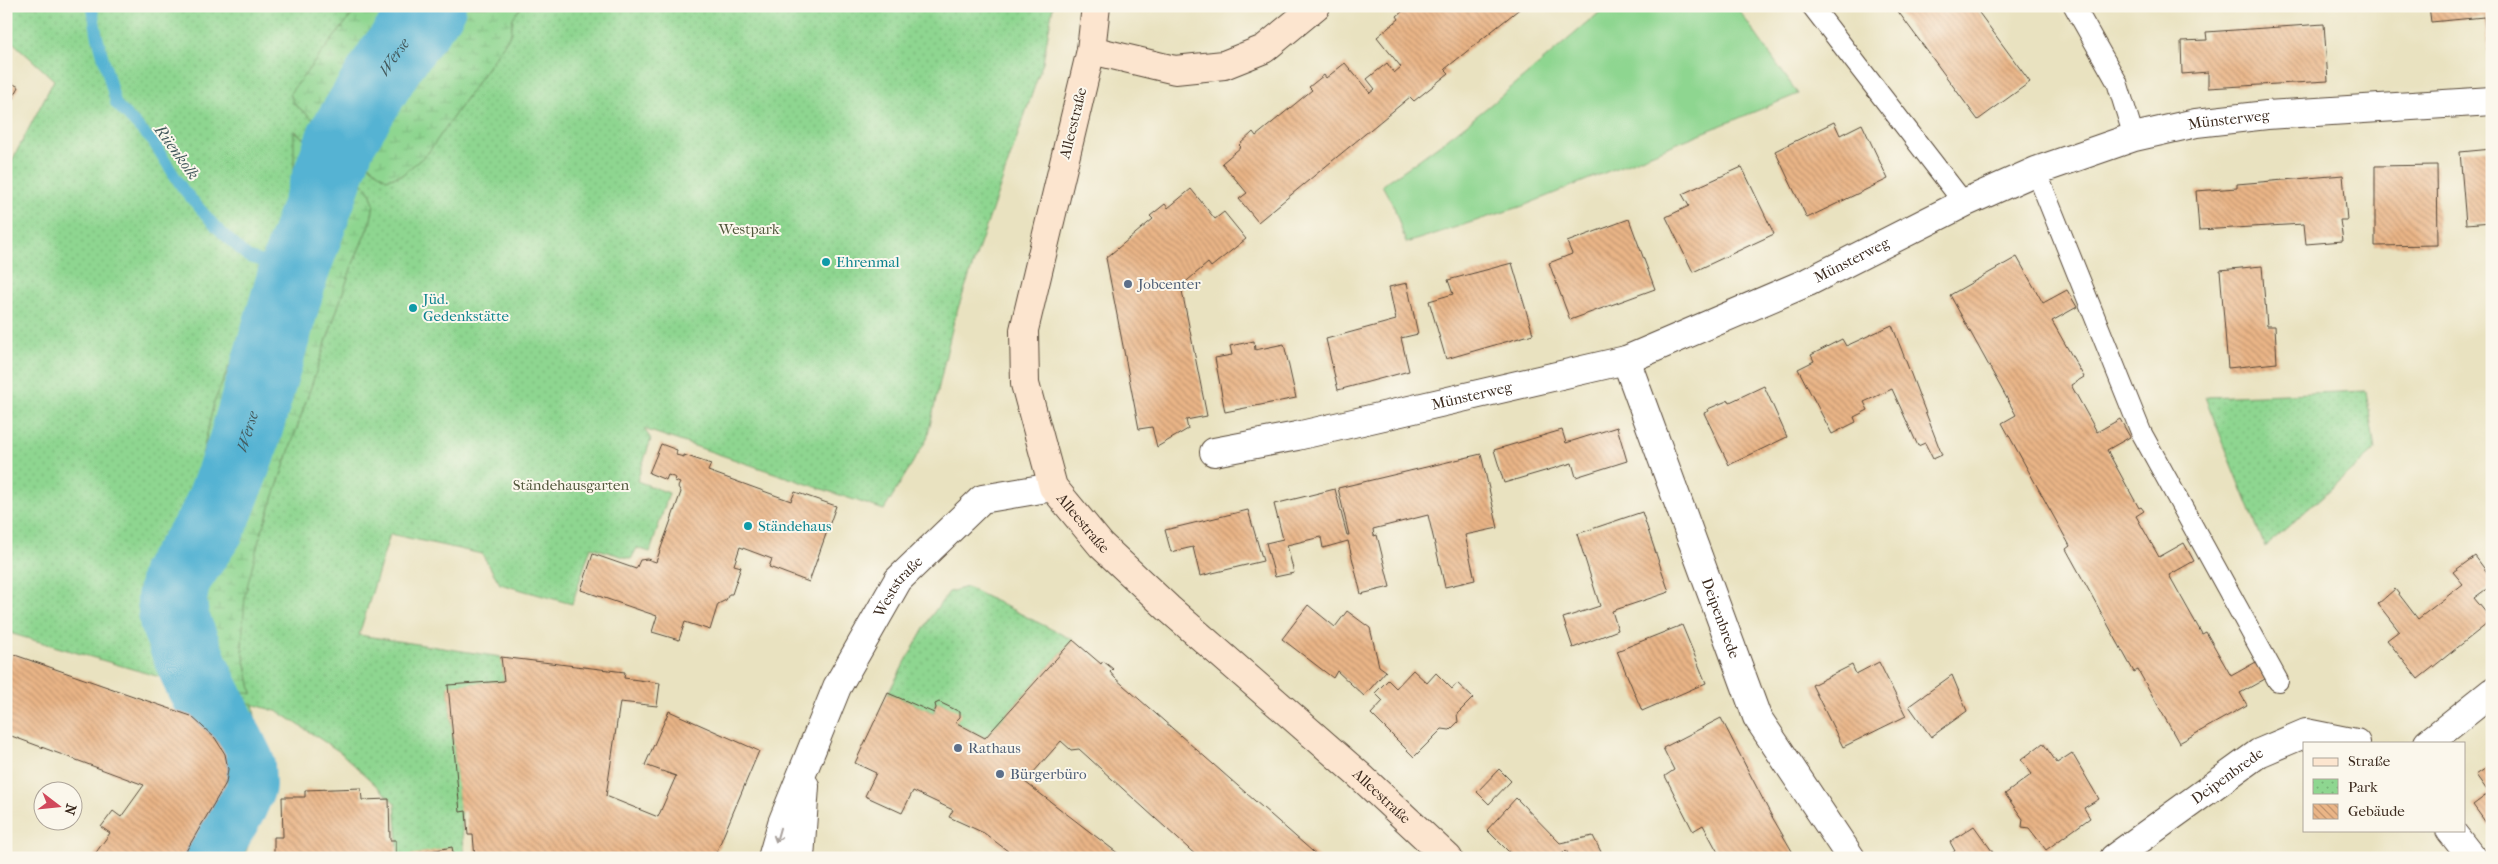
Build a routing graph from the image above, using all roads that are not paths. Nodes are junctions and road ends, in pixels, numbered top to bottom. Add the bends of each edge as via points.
1 (1096, 6) edge
2 (1316, 6) edge
3 (1812, 6) edge
4 (2074, 6) edge
5 (1091, 50) junction
6 (2492, 101) edge
7 (2134, 137) junction
8 (2036, 171) junction
9 (1964, 203) junction
10 (1626, 360) junction
11 (1214, 452) dead end
12 (1053, 487) junction
13 (2278, 681) dead end
14 (2492, 692) edge
15 (2351, 742) edge
16 (2429, 742) edge
17 (808, 757) junction
18 (2452, 832) edge
19 (772, 858) edge
20 (800, 858) edge
21 (1448, 858) edge
22 (1851, 858) edge
23 (2114, 858) edge
24 (2472, 858) edge

1 - 5 main road, Alleestraße
2 - 5 main road via 1264,49 1224,65 1176,70
3 - 9 lane
4 - 7 lane via 2117,82
5 - 12 main road, Alleestraße via 1024,330 1025,384
6 - 7 street, Münsterweg via 2267,115 2196,123
7 - 8 street, Münsterweg
8 - 9 street, Münsterweg
8 - 13 lane via 2141,432
9 - 10 street, Münsterweg via 1808,282
10 - 11 street, Münsterweg
10 - 22 street, Deipenbrede via 1757,717
12 - 17 street, Weststraße via 982,499 898,580 837,687
12 - 21 main road, Alleestraße via 1101,545 1168,608
14 - 16 street
15 - 23 street, Deipenbrede via 2306,733 2259,753
17 -> 19 street, Weststraße
17 - 20 street, Weststraße
18 - 24 street

